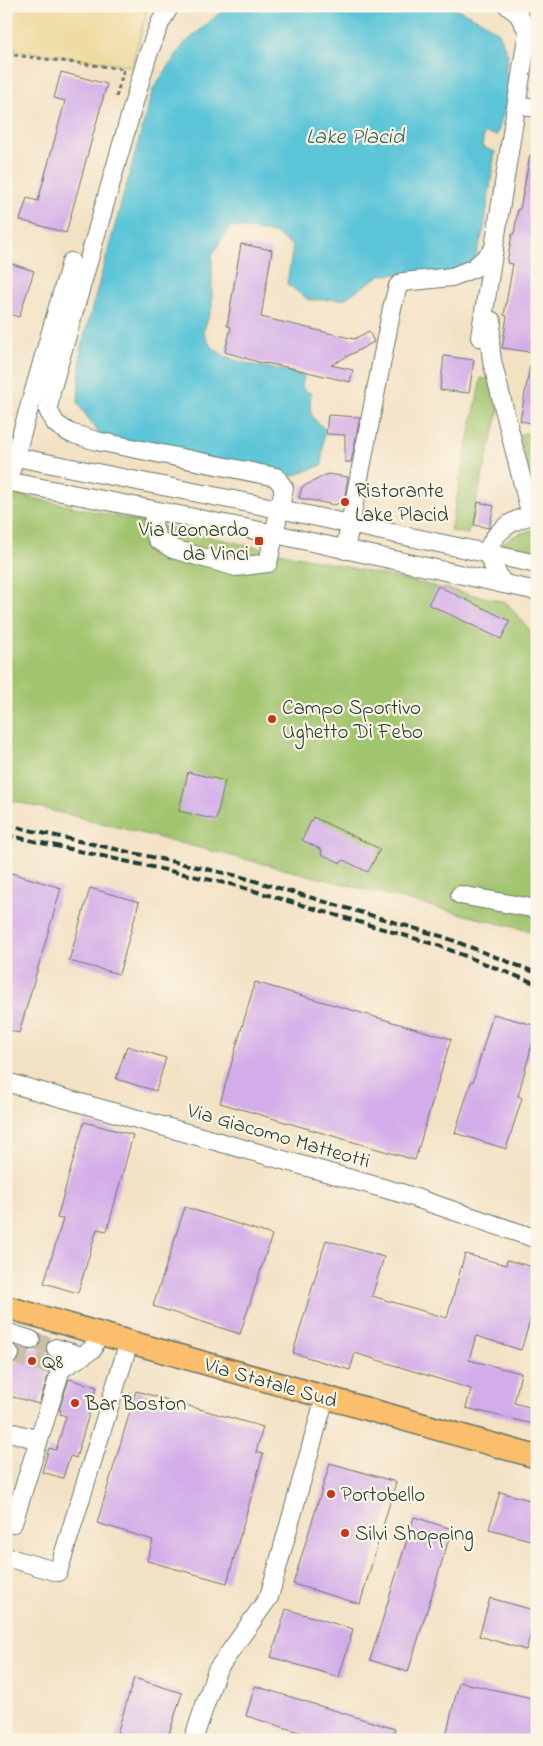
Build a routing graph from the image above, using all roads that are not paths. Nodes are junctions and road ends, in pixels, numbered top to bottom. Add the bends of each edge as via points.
1 (170, 6) edge
2 (508, 6) edge
3 (494, 250) junction
4 (71, 262) dead end
5 (492, 315) dead end
6 (480, 338) dead end
7 (10, 456) edge
8 (7, 481) edge
9 (172, 487) junction
10 (280, 509) junction
11 (160, 512) junction
12 (534, 516) edge
13 (350, 524) junction
14 (275, 534) junction
15 (346, 550) junction
16 (487, 554) junction
17 (537, 564) edge
18 (537, 568) edge
19 (503, 584) junction
20 (536, 592) edge
21 (460, 895) dead end
22 (537, 909) edge
23 (6, 1082) edge
24 (537, 1239) edge
25 (6, 1307) edge
26 (6, 1332) edge
27 (97, 1333) junction
28 (31, 1340) tunnel mouth
29 (129, 1342) junction
30 (56, 1348) tunnel mouth
31 (82, 1356) junction
32 (325, 1397) junction
33 (6, 1431) edge
34 (39, 1440) junction
35 (537, 1457) edge
36 (6, 1526) edge
37 (6, 1557) edge
38 (193, 1740) edge

1 - 10 street via 147,57 48,410 56,424 70,433 98,442 276,477 284,488
2 - 3 street via 518,14 528,30
3 - 6 street
3 - 13 street via 474,268 452,277 403,282 398,286
4 - 7 street
5 - 12 street via 492,360
7 - 8 street
7 - 9 street
8 - 11 street
9 - 10 street
9 - 11 street
10 - 13 street
10 - 14 street
11 - 14 street
11 - 14 street via 152,524 157,540 173,549 236,567 268,562
12 - 16 street via 503,528 489,544
13 - 15 street
13 - 16 street
14 - 15 street
15 - 19 street
16 - 17 street
16 - 19 street
18 - 20 street via 530,578
19 - 20 street
21 - 22 street
23 - 24 street, Via Giacomo Matteotti via 404,1194
25 - 27 main road, Via Statale Sud
26 - 28 street
27 - 29 main road, Via Statale Sud
27 - 31 street via 92,1349
29 - 32 main road, Via Statale Sud
29 - 37 street via 58,1572
30 - 31 street
31 - 34 street via 59,1368
32 - 35 main road, Via Statale Sud
32 - 38 street via 269,1597 216,1670
33 - 34 street
34 - 36 street via 13,1523

